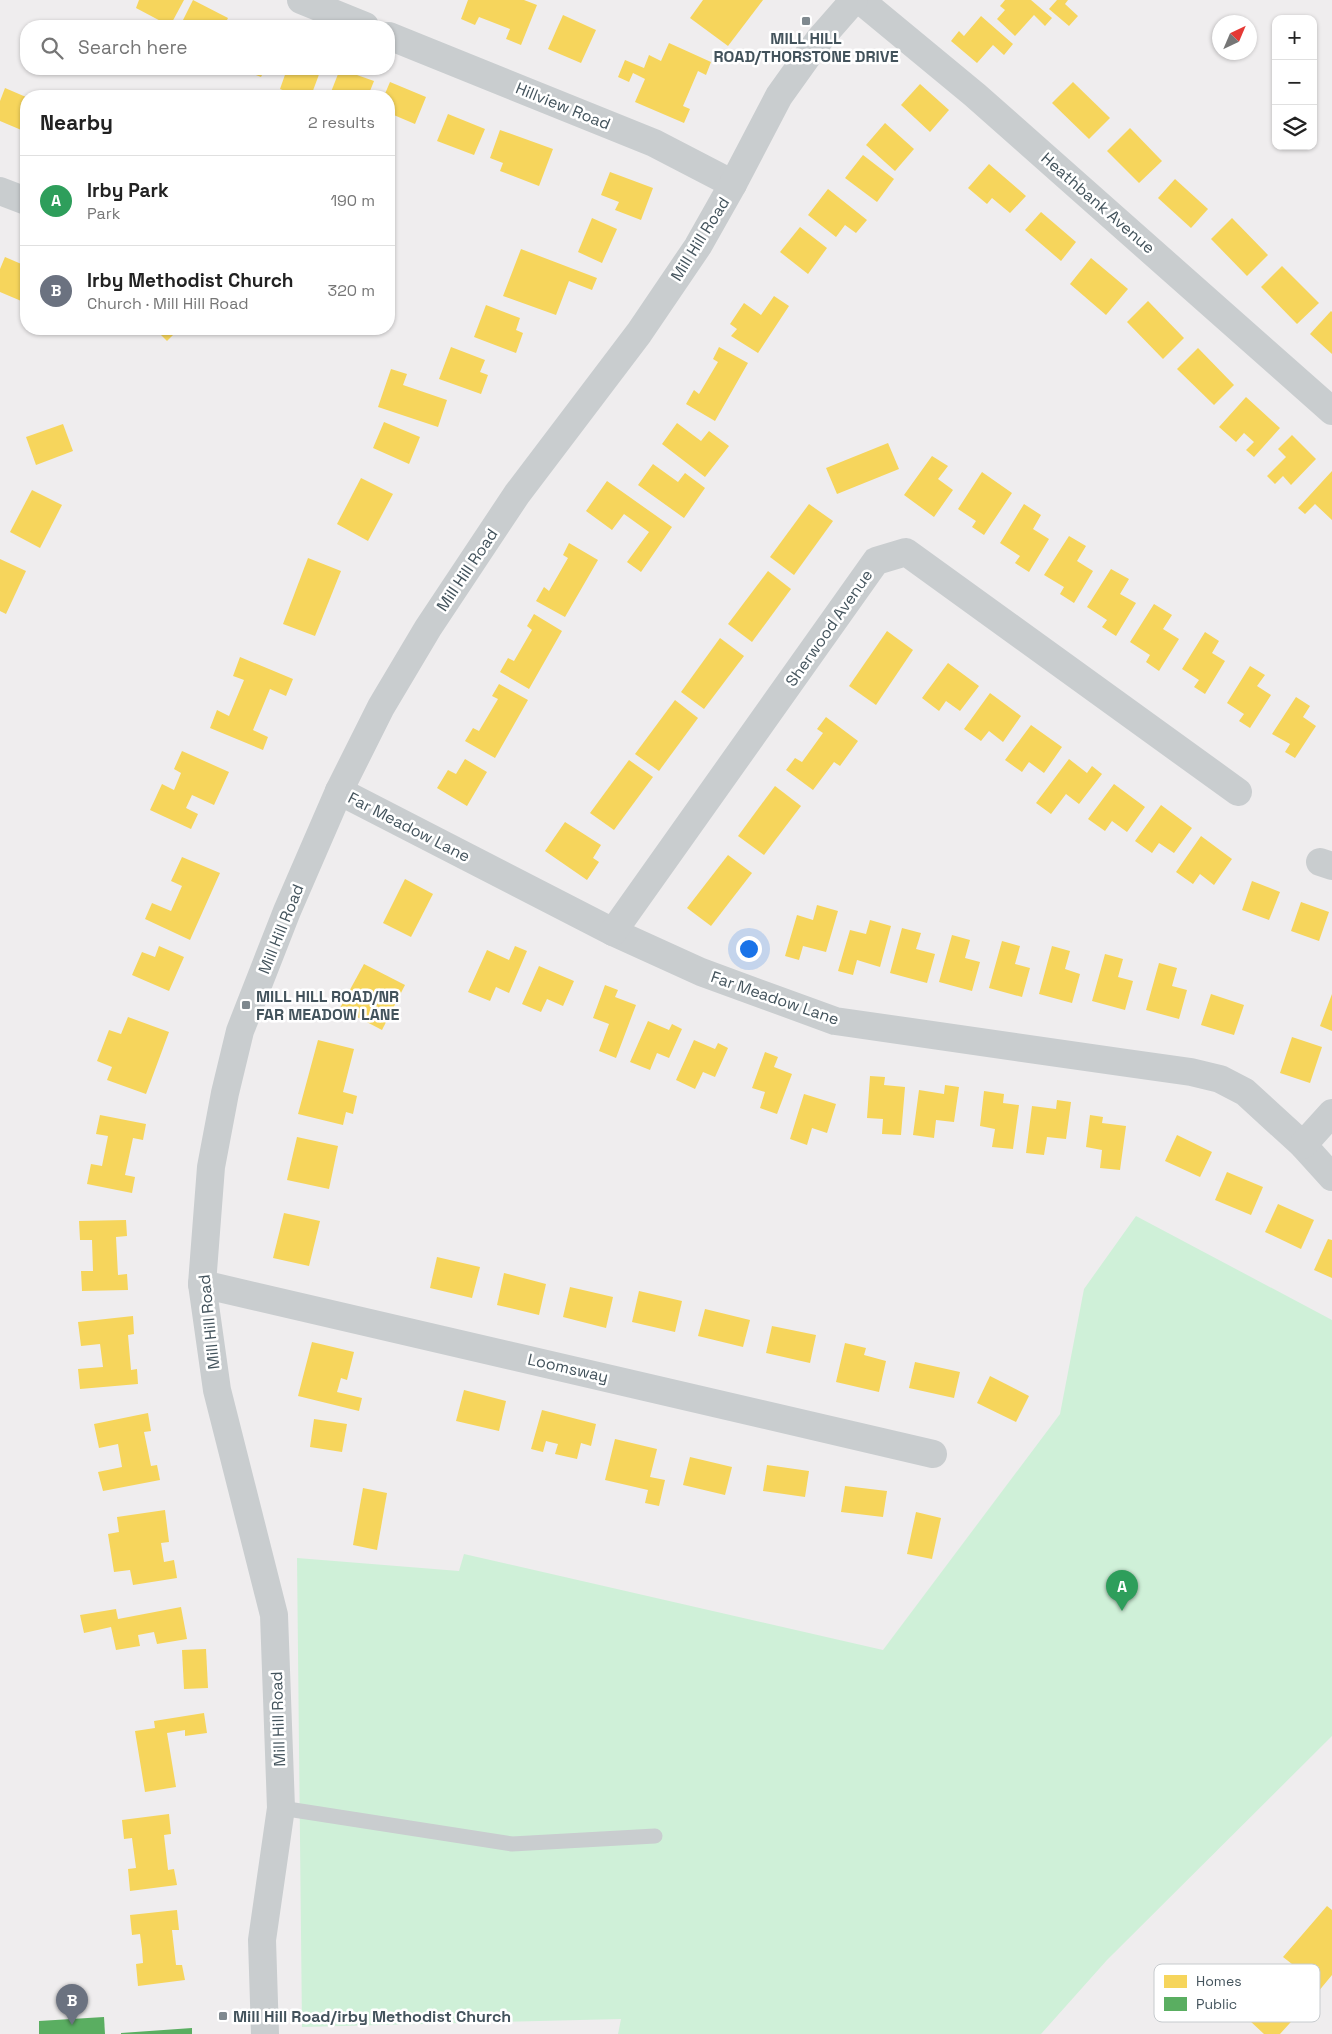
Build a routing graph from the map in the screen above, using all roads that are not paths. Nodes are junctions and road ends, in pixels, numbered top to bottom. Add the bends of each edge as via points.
1 (301, 0) edge
2 (854, 0) edge
3 (860, 0) edge
4 (350, 20) edge
5 (395, 38) edge
6 (733, 184) junction
7 (0, 191) edge
8 (20, 199) edge
9 (1332, 411) edge
10 (339, 790) junction
11 (1238, 792) dead end
12 (613, 932) junction
13 (1332, 1113) edge
14 (1302, 1145) junction
15 (1332, 1177) edge
16 (202, 1284) junction
17 (933, 1454) dead end
18 (281, 1808) junction
19 (655, 1836) dead end
20 (265, 2034) edge

1 - 4 street
2 - 6 street, Mill Hill Road via 819,40 779,96
3 - 9 street, Heathbank Avenue via 975,95
5 - 6 street, Hillview Road via 654,144
6 - 10 street, Mill Hill Road via 698,246 639,333 517,494 428,628 381,706
7 - 8 street
10 - 12 street, Far Meadow Lane
10 - 16 street, Mill Hill Road via 240,1031 212,1167
11 - 12 street, Sherwood Avenue via 906,552 876,561
12 - 14 street, Far Meadow Lane via 702,972 835,1022 1191,1072 1220,1079 1245,1092
13 - 14 street
14 - 15 street, Far Meadow Lane
16 - 17 street, Loomsway
16 - 18 street, Mill Hill Road via 217,1390 274,1615
18 - 19 lane via 512,1844
18 - 20 street, Mill Hill Road via 262,1940

